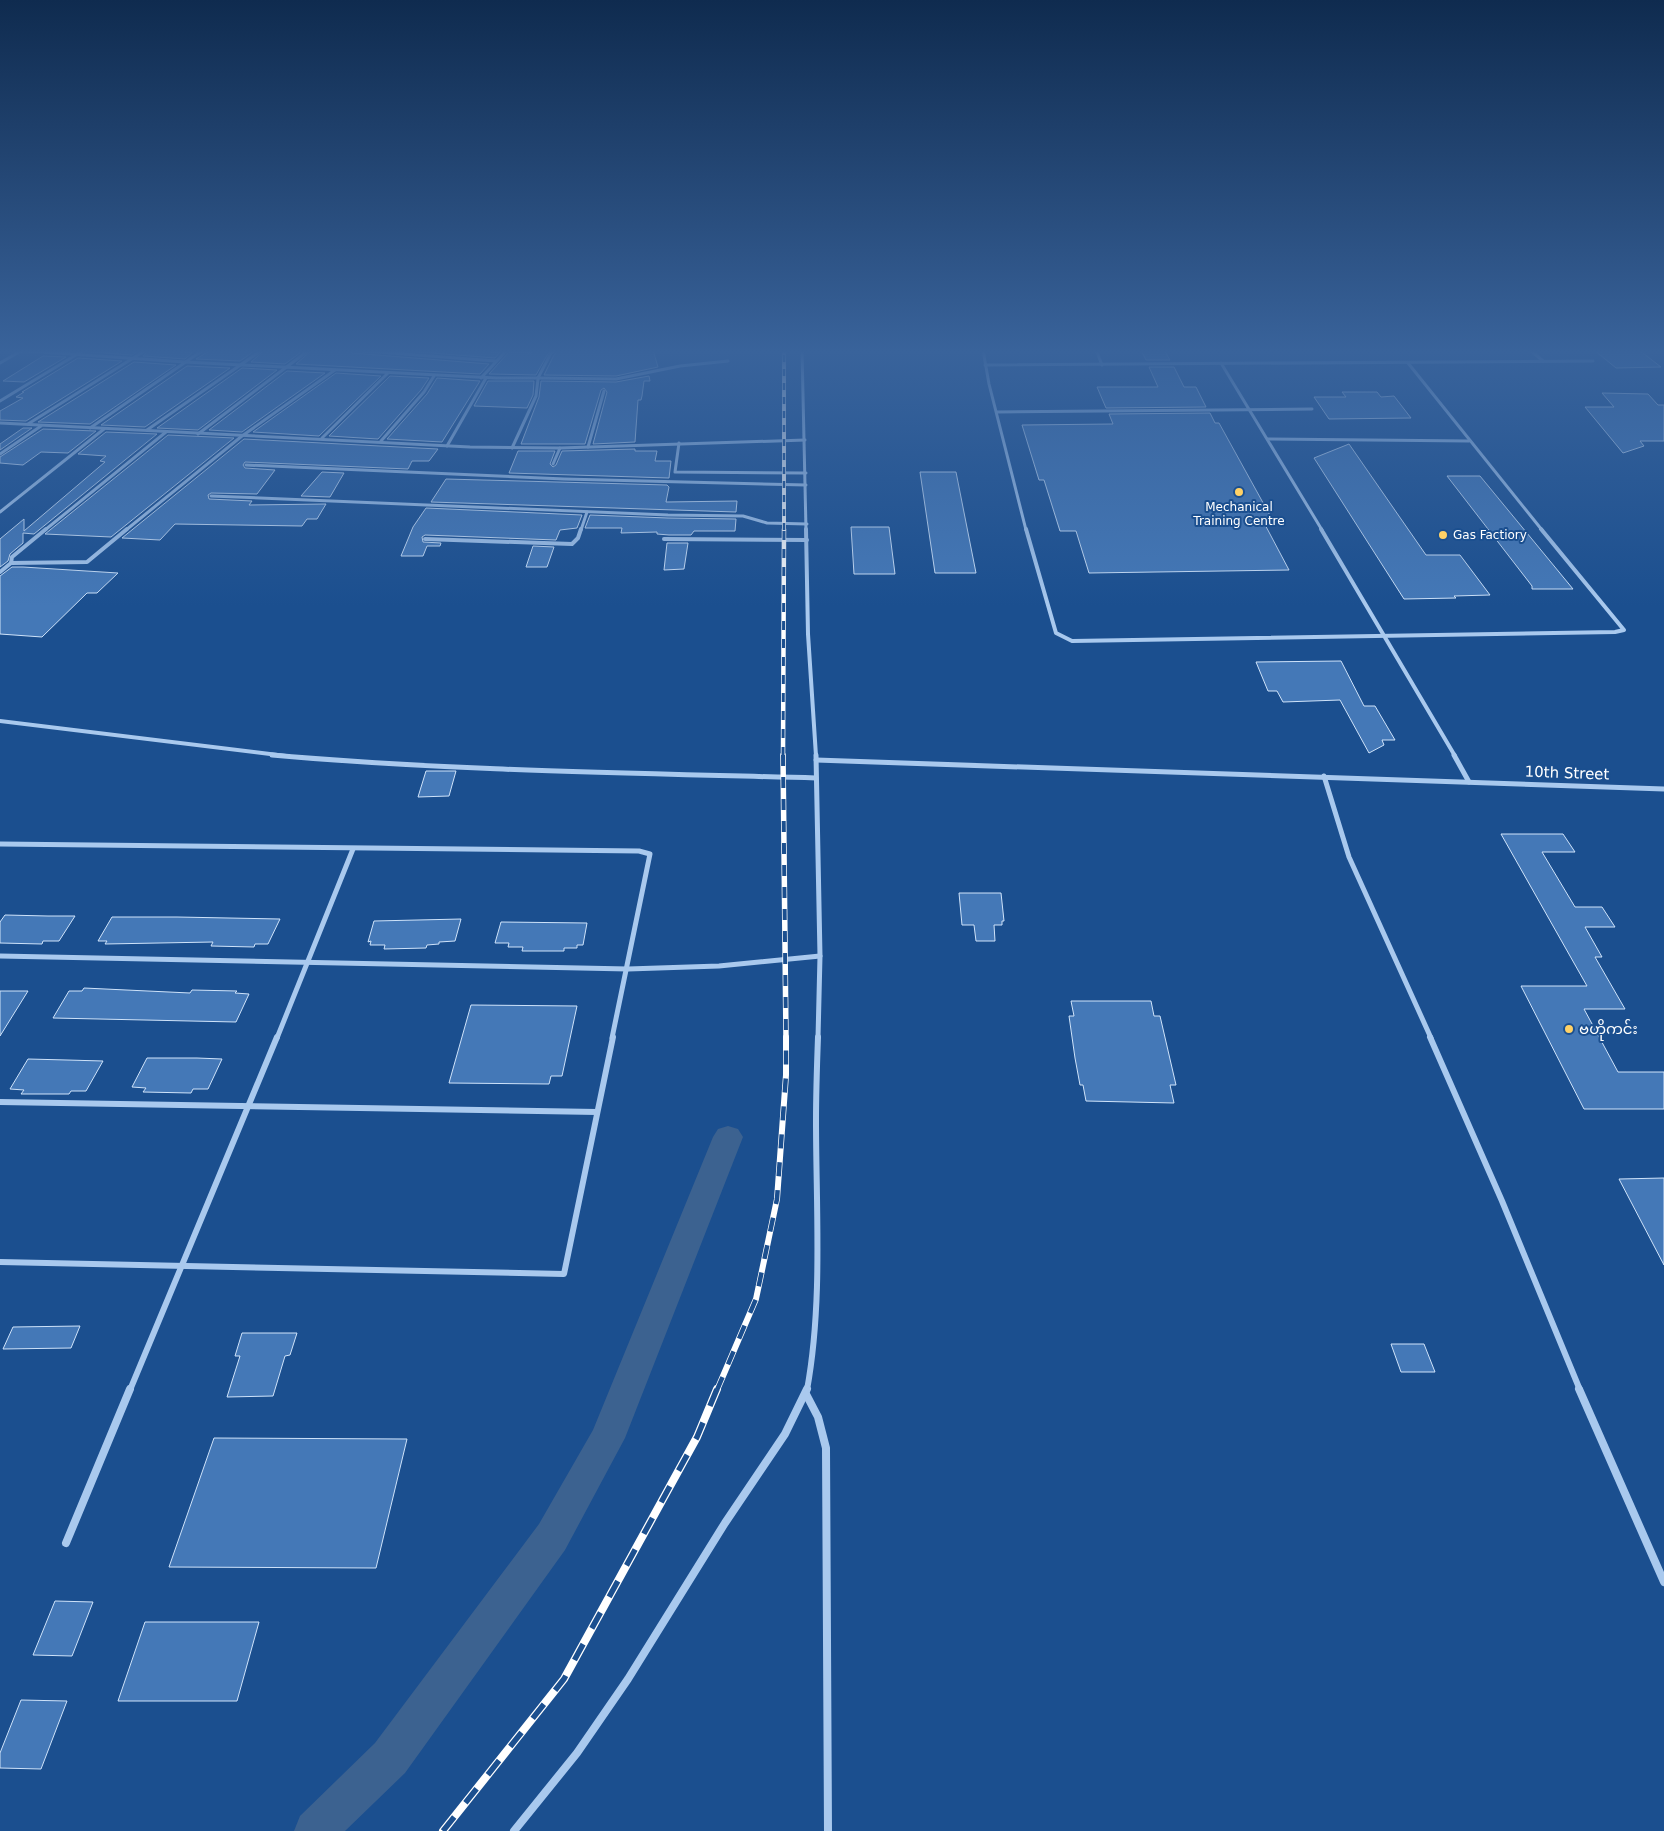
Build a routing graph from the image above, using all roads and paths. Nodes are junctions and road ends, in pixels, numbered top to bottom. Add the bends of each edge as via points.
1 (26, 435) edge
2 (95, 435) edge
3 (162, 435) edge
4 (230, 435) edge
5 (325, 435) edge
6 (386, 435) edge
7 (453, 435) edge
8 (518, 435) edge
9 (591, 435) edge
10 (805, 435) edge
11 (1003, 435) edge
12 (1265, 435) edge
13 (1465, 435) edge
14 (242, 436) junction
15 (322, 438) junction
16 (805, 440) junction
17 (1268, 440) junction
18 (381, 441) junction
19 (1469, 441) junction
20 (679, 443) junction
21 (447, 446) junction
22 (588, 446) junction
23 (512, 448) junction
24 (560, 448) junction
25 (0, 454) edge
26 (553, 464) dead end
27 (246, 465) dead end
28 (675, 472) junction
29 (806, 473) junction
30 (673, 482) junction
31 (806, 486) junction
32 (211, 496) dead end
33 (0, 512) edge
34 (587, 512) junction
35 (807, 524) junction
36 (425, 539) dead end
37 (664, 539) dead end
38 (807, 540) junction
39 (11, 563) junction
40 (0, 572) edge
41 (1384, 634) junction
42 (0, 721) edge
43 (816, 760) junction
44 (1324, 776) junction
45 (816, 778) junction
46 (1469, 782) junction
47 (1664, 789) edge
48 (0, 844) edge
49 (353, 849) junction
50 (0, 956) edge
51 (820, 956) junction
52 (308, 961) junction
53 (628, 969) junction
54 (0, 1102) edge
55 (249, 1106) junction
56 (597, 1112) junction
57 (0, 1262) edge
58 (182, 1265) junction
59 (806, 1394) junction
60 (66, 1543) dead end
61 (1664, 1582) edge
62 (514, 1831) edge
63 (828, 1831) edge

1 - 25 street
2 - 33 street
3 - 39 street via 12,557
4 - 14 street
5 - 15 street
6 - 18 street
7 - 21 street
8 - 23 street
9 - 22 street
10 - 16 street
11 - 41 street via 1042,589 1056,633 1062,638 1072,641
12 - 17 street
13 - 19 street
14 - 15 street
14 - 39 street via 87,562
15 - 18 street
16 - 20 street
16 - 29 street
17 - 19 street
17 - 41 street
18 - 21 street
19 - 41 street via 1624,630
20 - 22 street
20 - 28 street
21 - 23 street
22 - 24 street
23 - 24 street
24 - 26 street
27 - 30 street
28 - 29 street
28 - 30 street
29 - 31 street
30 - 31 street
31 - 35 street
32 - 34 street
34 - 35 street via 743,516 767,523
34 - 36 street via 578,538 572,544
35 - 38 street
37 - 38 street
38 - 43 street via 808,634
39 - 40 street
41 - 46 street
42 - 45 street via 232,751 332,760 553,771
43 - 44 street, 10th Street
43 - 45 street
44 - 46 street, 10th Street
44 - 61 street via 1349,857 1502,1201 1567,1361
45 - 51 street
46 - 47 street, 10th Street
48 - 49 street
49 - 52 street
49 - 53 street via 647,851 650,854
50 - 52 street
51 - 53 street via 719,966
51 - 59 street via 816,1119 818,1231 814,1351
52 - 53 street
52 - 55 street
53 - 56 street
54 - 55 street
55 - 56 street
55 - 58 street
56 - 58 street via 564,1274
57 - 58 street
58 - 60 street
59 - 62 street via 785,1434 628,1679 577,1753
59 - 63 street via 818,1417 826,1448

